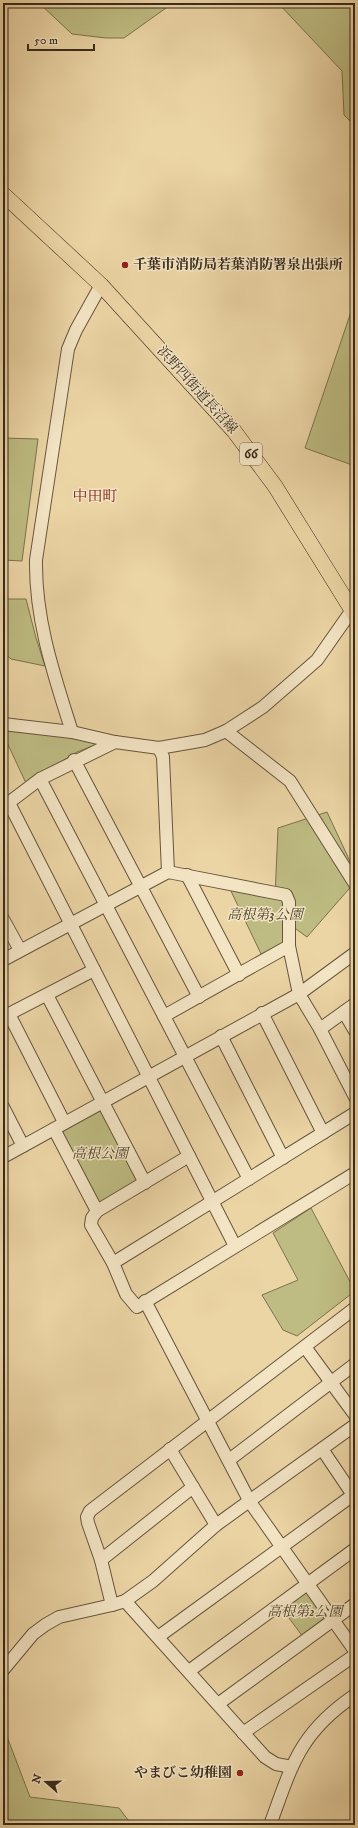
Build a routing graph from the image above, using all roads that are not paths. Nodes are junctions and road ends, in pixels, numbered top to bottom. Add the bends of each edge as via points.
1 (3, 194) edge
2 (101, 285) junction
3 (353, 612) edge
4 (3, 724) edge
5 (226, 731) junction
6 (72, 732) junction
7 (115, 742) junction
8 (159, 748) junction
9 (74, 760) junction
10 (40, 779) junction
11 (6, 805) edge
12 (168, 872) junction
13 (187, 875) junction
14 (355, 884) edge
15 (141, 886) junction
16 (106, 905) junction
17 (3, 919) edge
18 (70, 924) junction
19 (289, 946) junction
20 (20, 950) junction
21 (355, 953) edge
22 (3, 960) edge
23 (94, 970) junction
24 (239, 975) junction
25 (299, 994) junction
26 (46, 995) junction
27 (199, 997) junction
28 (355, 1004) edge
29 (344, 1012) junction
30 (262, 1013) junction
31 (6, 1016) edge
32 (164, 1016) junction
33 (320, 1029) junction
34 (355, 1031) edge
35 (221, 1036) junction
36 (185, 1055) junction
37 (149, 1077) junction
38 (355, 1097) edge
39 (103, 1101) junction
40 (3, 1107) edge
41 (355, 1113) edge
42 (64, 1122) junction
43 (54, 1129) junction
44 (323, 1133) junction
45 (23, 1146) junction
46 (189, 1156) junction
47 (3, 1157) edge
48 (283, 1158) junction
49 (354, 1176) edge
50 (249, 1179) junction
51 (145, 1183) junction
52 (212, 1202) junction
53 (97, 1211) junction
54 (235, 1246) junction
55 (113, 1263) junction
56 (146, 1302) junction
57 (355, 1308) edge
58 (305, 1347) junction
59 (355, 1364) edge
60 (331, 1383) junction
61 (208, 1422) junction
62 (354, 1424) edge
63 (170, 1449) junction
64 (322, 1449) junction
65 (229, 1460) junction
66 (193, 1487) junction
67 (354, 1497) edge
68 (250, 1502) junction
69 (216, 1525) junction
70 (283, 1546) junction
71 (355, 1549) edge
72 (101, 1560) junction
73 (308, 1583) junction
74 (125, 1601) junction
75 (355, 1604) edge
76 (112, 1605) junction
77 (334, 1620) junction
78 (158, 1636) junction
79 (355, 1651) edge
80 (355, 1655) edge
81 (3, 1670) edge
82 (188, 1671) junction
83 (355, 1695) edge
84 (218, 1704) junction
85 (243, 1733) junction
86 (292, 1768) junction
87 (270, 1825) edge

1 - 2 main road, 浜野四街道長沼線 / 66
2 - 3 main road, 浜野四街道長沼線 / 66 via 234,431 276,486
2 - 6 street via 68,349 36,560 40,622
3 - 5 street via 317,660 263,707
4 - 6 street
5 - 8 street via 206,740
5 - 14 street via 290,781
6 - 7 street
7 - 8 street
7 - 9 street
8 - 12 street via 163,757
9 - 10 street
9 - 15 street
10 - 11 street
10 - 16 street
11 - 18 street
12 - 13 street
12 - 15 street
13 - 19 street via 286,895 289,902
13 - 24 street
15 - 16 street
15 - 27 street
16 - 18 street
16 - 32 street
17 - 20 street
18 - 20 street
18 - 23 street
19 - 24 street
19 - 25 street
20 - 22 street
21 - 25 street
23 - 26 street
23 - 37 street
24 - 27 street
25 - 30 street
25 - 33 street
26 - 31 street
26 - 39 street
27 - 32 street
28 - 29 street
29 - 33 street
29 - 34 street
30 - 35 street
30 - 44 street
31 - 42 street
32 - 36 street
33 - 38 street
35 - 36 street
35 - 48 street
36 - 37 street
36 - 50 street
37 - 39 street
37 - 46 street
39 - 42 street
39 - 51 street
40 - 45 street
41 - 44 street
42 - 43 street
43 - 45 street
43 - 53 street
44 - 48 street
45 - 47 street
46 - 51 street
46 - 52 street
48 - 50 street
49 - 54 street
50 - 52 street
51 - 53 street
52 - 54 street
52 - 55 street
53 - 55 street via 91,1225
54 - 56 street
55 - 56 street via 132,1302 137,1307
56 - 61 street
57 - 58 street
58 - 60 street
58 - 61 street
59 - 60 street
60 - 62 street
60 - 65 street
61 - 63 street
61 - 65 street
62 - 64 street
63 - 66 street
63 - 72 street via 90,1511 88,1523
64 - 67 street
64 - 68 street
65 - 68 street
66 - 69 street
66 - 72 street
67 - 70 street
68 - 69 street
68 - 70 street
69 - 74 street via 153,1581
70 - 73 street
70 - 78 street
71 - 73 street
72 - 76 street
73 - 77 street
73 - 82 street
74 - 76 street
74 - 78 street
75 - 77 street
76 - 81 street via 59,1617 45,1625 33,1634
77 - 79 street
77 - 84 street
78 - 82 street
80 - 85 street
82 - 84 street
83 - 86 street via 322,1721 296,1755
84 - 85 street
85 - 86 street via 276,1764
86 - 87 street

